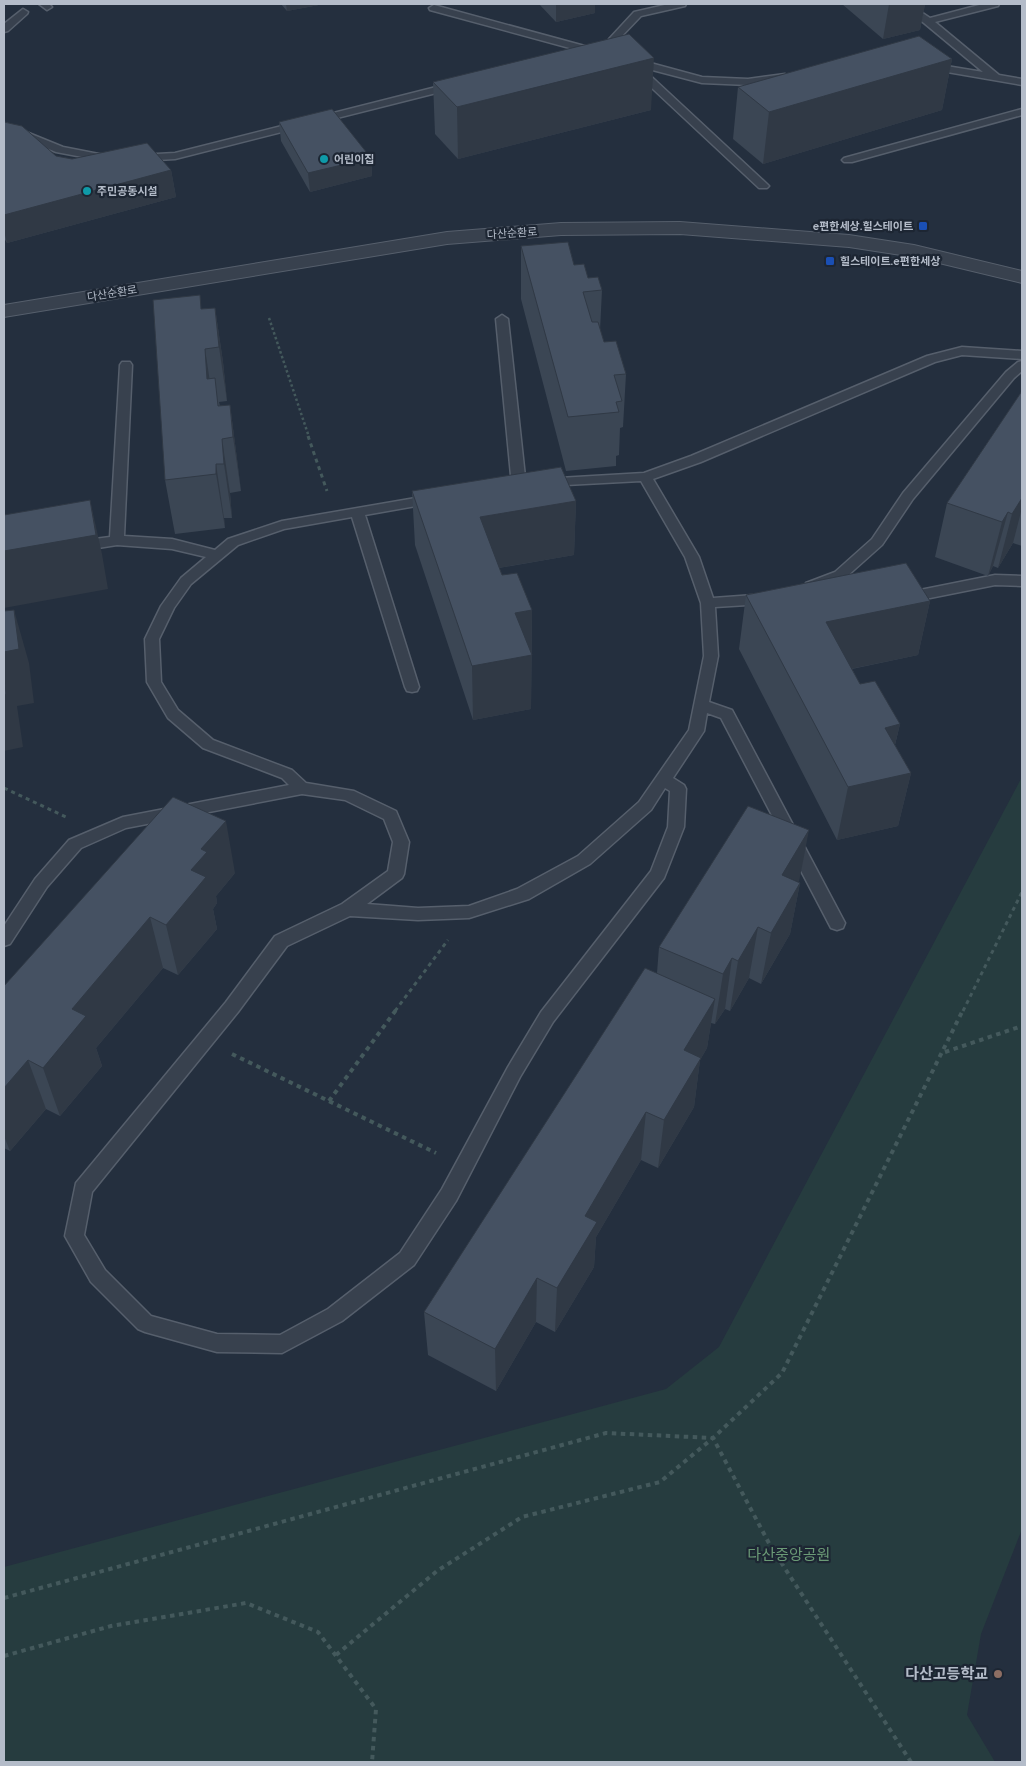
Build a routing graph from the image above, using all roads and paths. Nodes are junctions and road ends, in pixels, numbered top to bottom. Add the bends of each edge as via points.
1 (681, 4) edge
2 (903, 4) edge
3 (994, 4) edge
4 (434, 8) dead end
5 (23, 12) dead end
6 (928, 20) junction
7 (4, 29) edge
8 (594, 51) junction
9 (566, 58) edge
10 (628, 60) junction
11 (916, 66) edge
12 (795, 75) edge
13 (996, 78) junction
14 (471, 82) edge
15 (1022, 82) edge
16 (1022, 112) edge
17 (4, 126) edge
18 (848, 160) dead end
19 (763, 186) dead end
20 (1022, 278) edge
21 (4, 311) edge
22 (269, 318) dead end
23 (502, 320) dead end
24 (1022, 355) edge
25 (126, 365) dead end
26 (1022, 365) edge
27 (645, 477) junction
28 (451, 496) edge
29 (357, 512) junction
30 (335, 516) junction
31 (117, 540) junction
32 (68, 547) edge
33 (218, 555) junction
34 (1022, 581) edge
35 (818, 583) junction
36 (800, 590) edge
37 (832, 594) edge
38 (782, 597) edge
39 (890, 601) edge
40 (708, 604) junction
41 (412, 687) dead end
42 (701, 705) junction
43 (663, 779) junction
44 (4, 788) edge
45 (302, 788) junction
46 (101, 833) junction
47 (1022, 892) edge
48 (348, 909) junction
49 (469, 912) junction
50 (838, 923) dead end
51 (4, 939) edge
52 (1022, 1026) edge
53 (205, 1041) junction
54 (944, 1052) junction
55 (330, 1101) junction
56 (464, 1166) junction
57 (713, 1438) junction
58 (4, 1598) edge
59 (336, 1655) junction
60 (4, 1656) edge
61 (372, 1762) edge
62 (911, 1762) edge

1 - 10 lane via 638,14 614,39
2 - 6 lane
3 - 6 lane
4 - 8 lane
5 - 7 lane
6 - 13 lane
8 - 9 lane
8 - 10 lane
10 - 12 lane via 702,80 748,82
10 - 19 lane
11 - 13 lane
13 - 15 lane
14 - 17 lane via 175,156 112,160 60,150
16 - 18 lane
20 - 21 street, 다산순환로 via 914,251 848,241 680,228 561,229 447,238
22 - 30 path
23 - 27 lane via 512,487 564,480
24 - 27 lane via 962,352 931,359 696,459
25 - 31 lane
26 - 35 lane via 908,496 877,542 840,575
27 - 40 lane via 692,557
28 - 29 lane
29 - 30 lane
29 - 41 lane
30 - 33 lane via 282,525 233,542
31 - 32 lane
31 - 33 lane via 172,544
33 - 45 lane via 186,581 168,606 152,639 154,682 173,714 208,744 287,774
34 - 39 lane via 995,580
35 - 36 lane
35 - 37 lane
38 - 40 lane
40 - 42 lane via 711,656
42 - 43 lane via 696,730
42 - 50 lane via 727,714
43 - 49 lane via 645,806 584,860 523,894
43 - 56 lane via 678,789 676,827 658,874 547,1017
44 - 46 path
45 - 46 lane via 123,824
45 - 48 lane via 348,795 390,815 401,842 396,874
46 - 51 lane via 75,844 41,883
47 - 54 path
48 - 49 lane via 418,914
48 - 53 lane via 282,941
49 - 55 path
52 - 54 path
53 - 55 path
53 - 56 lane via 83,1189 74,1236 98,1276 145,1324 217,1343 282,1344 335,1314 407,1259
54 - 57 path via 782,1373
55 - 56 path
57 - 58 path via 606,1433
57 - 59 path via 660,1482 522,1517 437,1571
57 - 62 path via 771,1547
59 - 60 path via 318,1632 246,1603 110,1626
59 - 61 path via 376,1709

